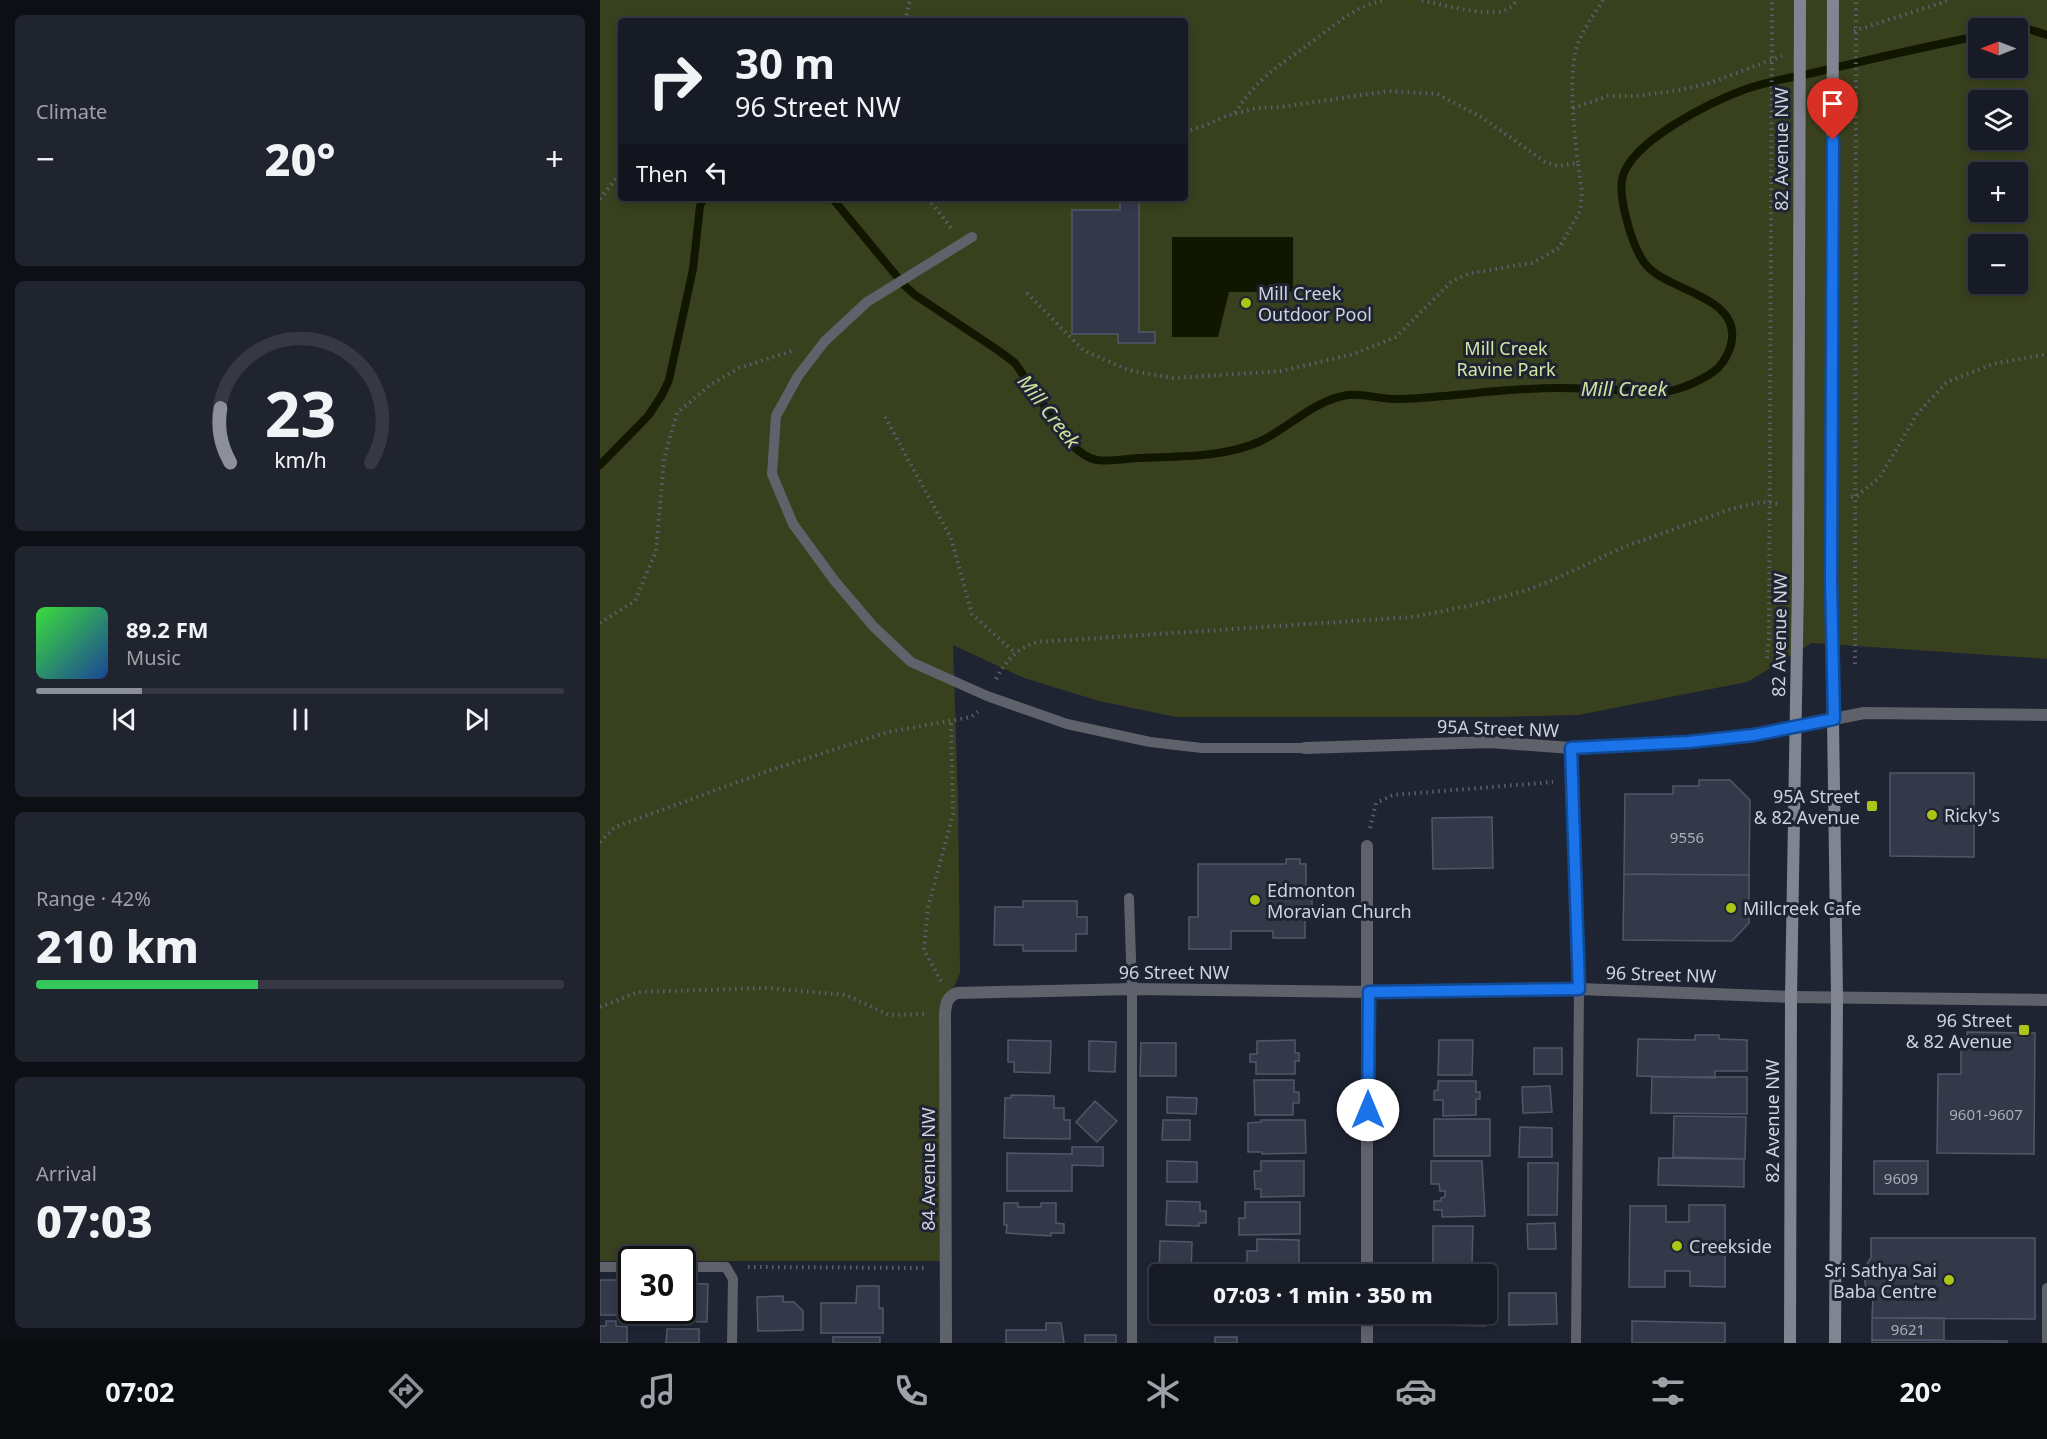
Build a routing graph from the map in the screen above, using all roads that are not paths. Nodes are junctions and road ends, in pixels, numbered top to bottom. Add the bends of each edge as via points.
1 (1800, 0) edge
2 (1833, 0) edge
3 (967, 240) road end
4 (2047, 715) edge
5 (1834, 719) junction
6 (1795, 727) junction
7 (1305, 748) joint
8 (1571, 748) junction
9 (1367, 846) road end
10 (1129, 898) dead end
11 (1132, 989) junction
12 (1579, 989) junction
13 (1369, 992) junction
14 (950, 996) joint
15 (1791, 997) junction
16 (1837, 997) junction
17 (2047, 1000) edge
18 (1367, 1264) edge
19 (600, 1267) edge
20 (618, 1267) edge
21 (696, 1267) edge
22 (2047, 1288) edge
23 (1367, 1324) edge
24 (732, 1343) edge
25 (946, 1343) edge
26 (1132, 1343) edge
27 (1367, 1343) edge
28 (1576, 1343) edge
29 (1790, 1343) edge
30 (1835, 1343) edge
31 (2047, 1343) edge

1 - 6 main road, 82 Avenue NW
2 - 5 main road
3 - 7 lane via 867,302 825,340 798,376 776,416 772,474 793,524 834,580 910,662 987,696 1066,723 1150,742 1202,748
4 - 5 street, 95A Street NW via 1864,713
5 - 6 street, 95A Street NW
5 - 16 main road
6 - 8 street, 95A Street NW via 1689,742
6 - 15 main road, 82 Avenue NW
7 - 8 street, 95A Street NW via 1490,742
8 - 12 lane
9 - 13 street
10 - 11 lane
11 - 13 street, 96 Street NW
11 - 14 street, 96 Street NW via 966,992
11 - 26 lane
12 - 13 street, 96 Street NW
12 - 15 street, 96 Street NW
12 - 28 lane
13 - 18 street
14 - 25 street, 84 Avenue NW via 945,1013
15 - 16 street, 96 Street NW
15 - 29 main road, 82 Avenue NW
16 - 17 street, 96 Street NW
16 - 30 main road
19 - 20 lane
21 - 24 lane via 726,1267 732,1279
22 - 31 lane
23 - 27 street

